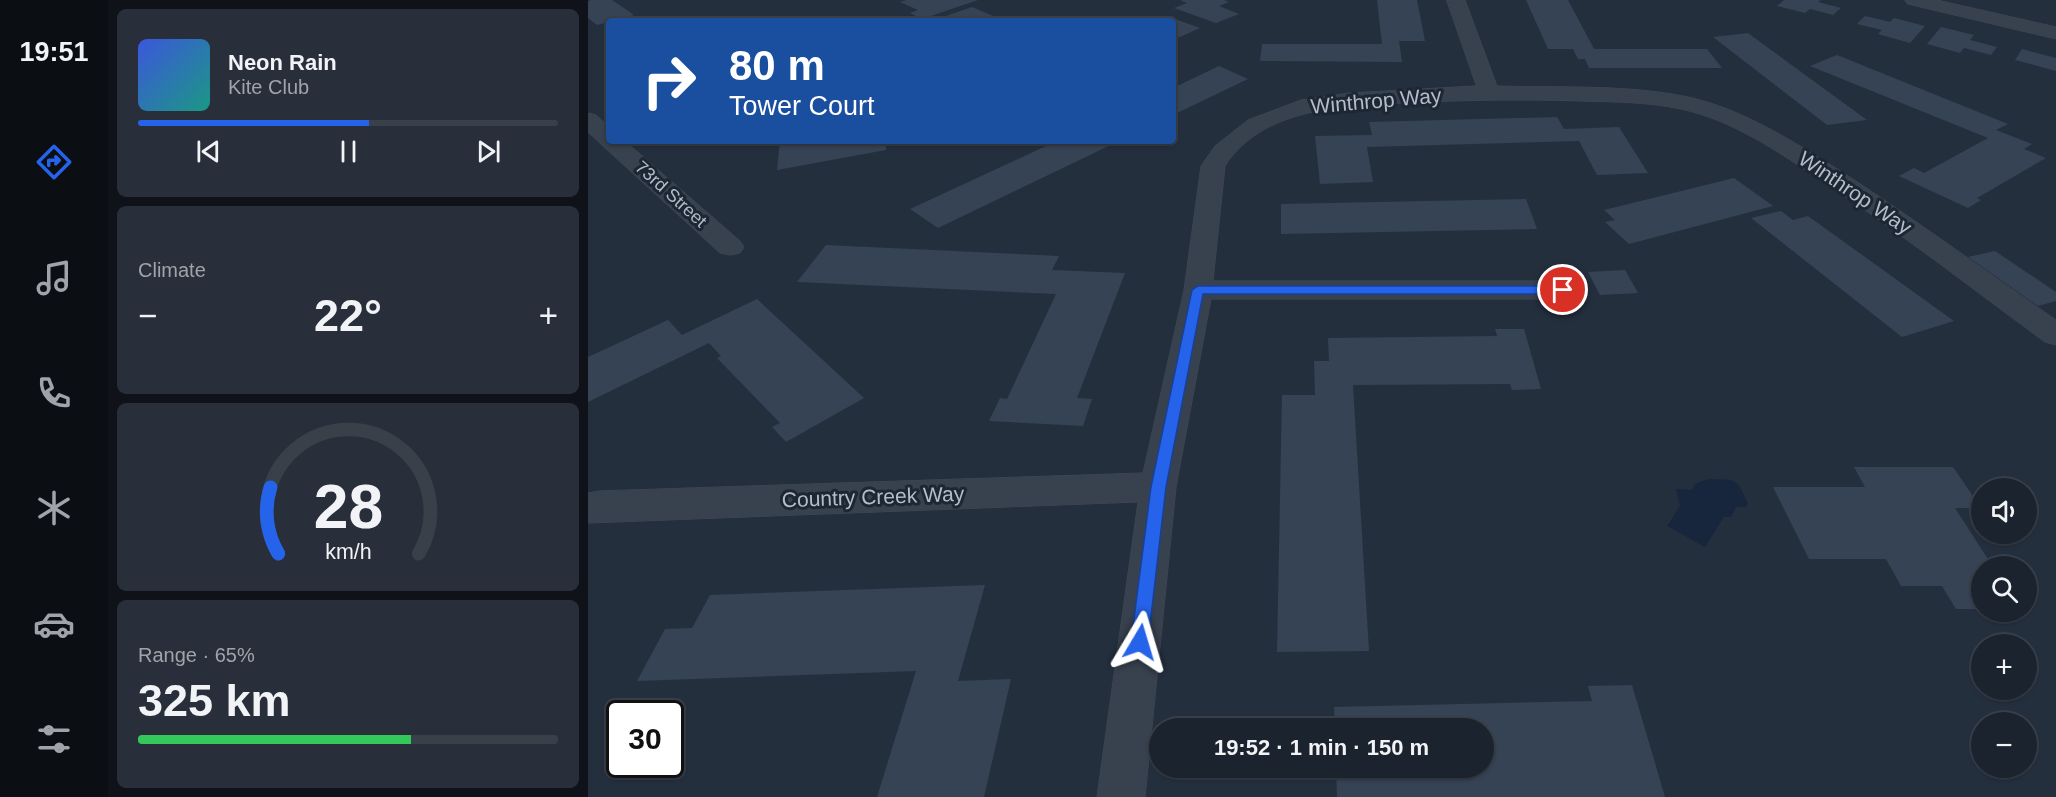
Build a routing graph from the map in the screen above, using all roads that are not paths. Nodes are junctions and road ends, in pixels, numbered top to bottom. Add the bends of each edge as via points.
1 (1456, 0) edge
2 (1914, 0) edge
3 (2056, 33) edge
4 (1489, 92) junction
5 (588, 120) edge
6 (606, 136) edge
7 (614, 144) edge
8 (730, 247) dead end
9 (1198, 290) junction
10 (1563, 290) dead end
11 (2056, 335) edge
12 (1158, 487) junction
13 (588, 508) edge
14 (1121, 797) edge

1 - 4 street
2 - 3 street via 2014,15
4 - 9 street, Winthrop Way via 1324,102 1277,115 1238,137 1213,166
4 - 11 street, Winthrop Way via 1662,99 1733,119 1781,144 1874,204
5 - 6 street, 73rd Street
7 - 8 street, 73rd Street
9 - 10 street
9 - 12 street, Winthrop Way
12 - 13 street, Country Creek Way
12 - 14 street, Winthrop Way

